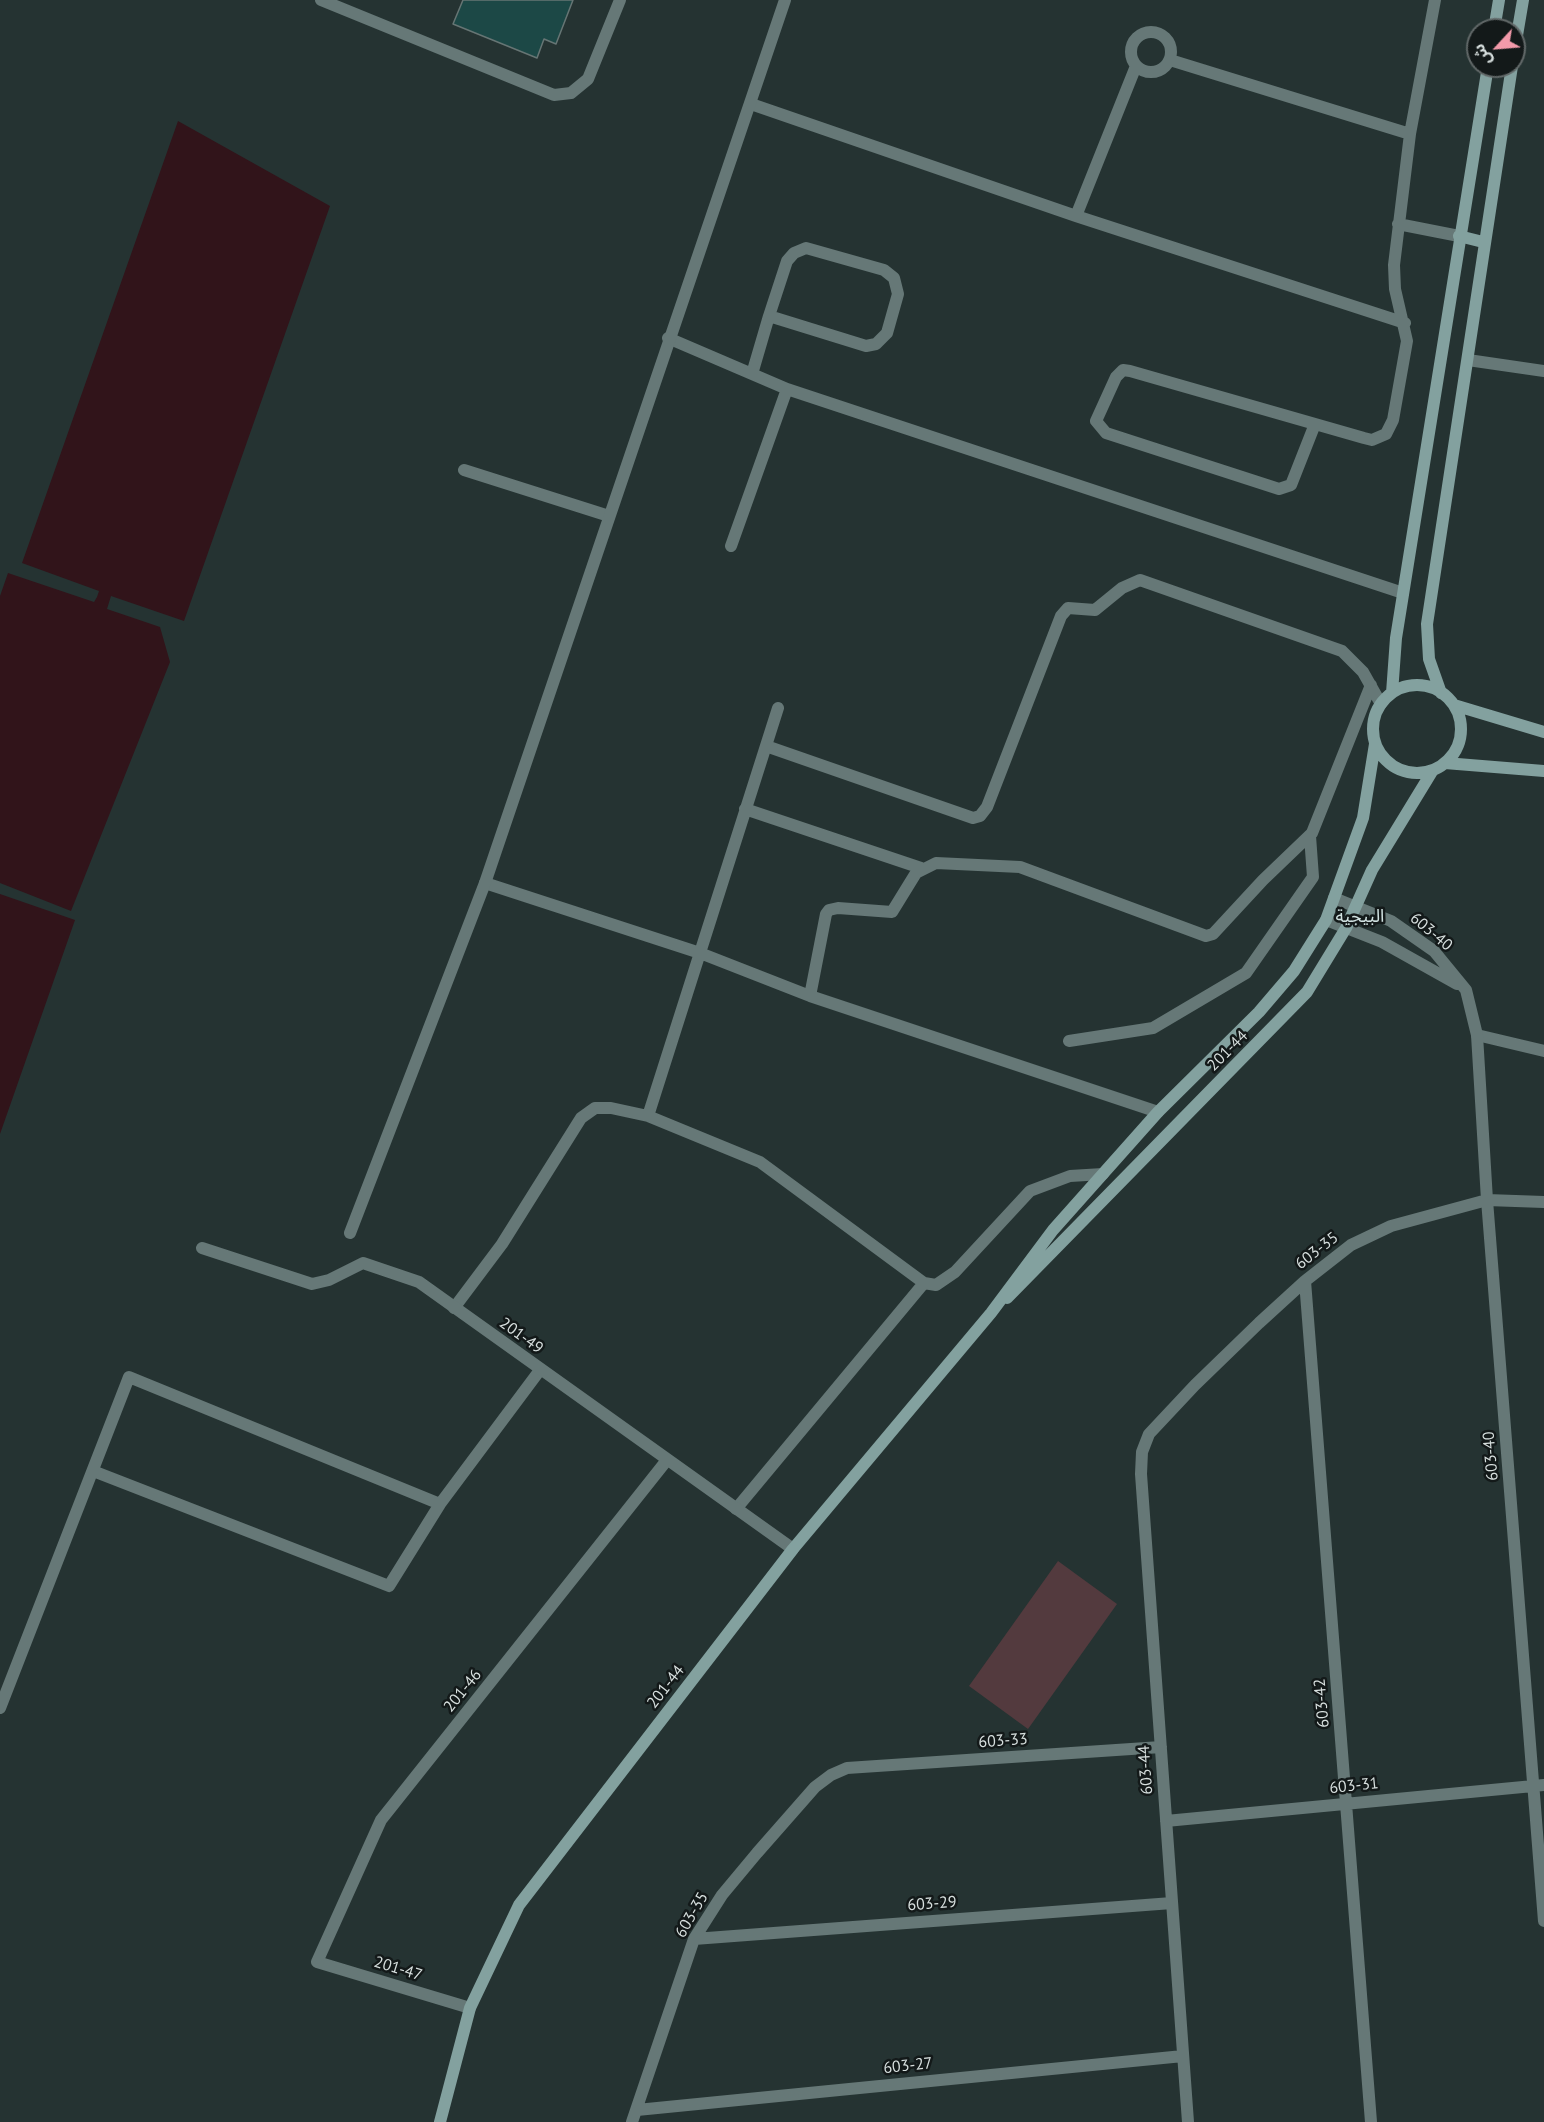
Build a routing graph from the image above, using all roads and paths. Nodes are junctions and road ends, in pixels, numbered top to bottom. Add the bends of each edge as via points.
1 (321, 0) edge
2 (620, 0) edge
3 (785, 0) edge
4 (1435, 0) edge
5 (1499, 0) edge
6 (1523, 0) edge
7 (1496, 18) edge
8 (1520, 18) edge
9 (1170, 60) junction
10 (1136, 66) junction
11 (1486, 78) edge
12 (1510, 78) edge
13 (751, 104) junction
14 (1410, 134) junction
15 (1076, 216) junction
16 (1398, 224) junction
17 (1459, 236) junction
18 (1483, 242) junction
19 (769, 316) junction
20 (1405, 323) junction
21 (669, 338) junction
22 (1468, 360) junction
23 (1544, 371) edge
24 (752, 374) junction
25 (787, 389) junction
26 (1315, 424) junction
27 (464, 470) dead end
28 (609, 516) junction
29 (731, 546) dead end
30 (1403, 593) junction
31 (1371, 685) junction
32 (1392, 693) junction
33 (1441, 693) junction
34 (1381, 704) junction
35 (1454, 705) junction
36 (778, 708) dead end
37 (1544, 732) edge
38 (1376, 744) junction
39 (766, 746) junction
40 (1445, 764) junction
41 (1433, 770) junction
42 (1544, 771) edge
43 (744, 809) junction
44 (1310, 836) junction
45 (921, 868) junction
46 (485, 884) junction
47 (1334, 898) junction
48 (1355, 906) junction
49 (1326, 920) junction
50 (1346, 928) junction
51 (700, 953) junction
52 (1466, 990) junction
53 (810, 996) junction
54 (1477, 1035) junction
55 (1069, 1041) dead end
56 (1544, 1051) edge
57 (1158, 1112) junction
58 (648, 1116) junction
59 (1103, 1174) junction
60 (1487, 1200) junction
61 (1544, 1202) edge
62 (350, 1233) dead end
63 (202, 1248) dead end
64 (1305, 1281) junction
65 (924, 1283) junction
66 (454, 1308) junction
67 (991, 1313) junction
68 (540, 1370) junction
69 (1159, 1421) joint
70 (667, 1460) junction
71 (93, 1471) junction
72 (440, 1504) junction
73 (736, 1509) junction
74 (793, 1549) junction
75 (0, 1708) edge
76 (1161, 1747) junction
77 (847, 1768) joint
78 (1539, 1785) edge
79 (1346, 1804) junction
80 (1166, 1821) junction
81 (1172, 1903) junction
82 (1544, 1921) edge
83 (694, 1939) junction
84 (316, 1962) joint
85 (470, 2008) junction
86 (1183, 2056) junction
87 (637, 2110) junction
88 (440, 2122) edge
89 (632, 2122) edge
90 (1188, 2122) edge
91 (1371, 2122) edge

1 - 2 street via 554,95 571,93 588,79
3 - 13 street
4 - 14 street
5 - 7 street
6 - 8 street
9 - 10 street via 1165,67 1151,72
9 - 10 street via 1165,37 1151,31 1131,43 1131,59
9 - 14 street
10 - 15 street
11 - 17 street
12 - 18 street
13 - 15 street
13 - 21 street
14 - 16 street
15 - 20 street
16 - 17 street
16 - 20 street via 1393,277
17 - 18 street
17 - 30 street
18 - 22 street
19 - 19 street via 787,261 794,252 806,248 885,270 894,278 898,294 887,333 876,344 866,346
19 - 24 street
20 - 26 street via 1406,349 1393,420 1386,434 1372,440
21 - 24 street
21 - 28 street
22 - 23 street
22 - 33 street via 1427,624 1429,659
24 - 25 street
25 - 29 street
25 - 30 street
26 - 26 street via 1291,485 1279,489 1106,433 1096,421 1116,376 1123,370
27 - 28 street
28 - 46 street
30 - 32 street
31 - 34 street
31 - 39 street via 1354,660 1328,645 1136,581 1095,610 1068,608 1061,616 987,807 980,816 973,818
31 - 44 street
32 - 33 street via 1417,685
32 - 34 street
33 - 35 street
34 - 38 street via 1373,723
35 - 37 street
35 - 40 street via 1460,722 1459,741
36 - 39 street
38 - 41 street via 1384,759 1398,769 1415,773
38 - 47 street, 201-44 via 1363,818
39 - 43 street
40 - 41 street
40 - 42 street
41 - 48 street, 201-44 via 1372,870
43 - 45 street
43 - 51 street
44 - 45 street via 1210,936 1020,867 936,862
44 - 55 street via 1313,877 1246,973 1153,1028
45 - 53 street via 892,912 838,908 826,914
46 - 51 street
46 - 62 street
47 - 48 street, 603-40
47 - 49 street, 201-44
48 - 50 street, 201-44
48 - 52 street, 603-40 via 1391,921 1434,951
49 - 50 street, 603-40
49 - 57 street, 201-44 via 1294,971 1259,1012
50 - 52 street, 603-40 via 1382,942
50 - 67 street, 201-44 via 1307,992
51 - 53 street
51 - 58 street
52 - 54 street, 603-40
53 - 57 street
54 - 56 street
54 - 60 street, 603-40
57 - 59 street, 201-44
58 - 65 street via 760,1162
58 - 66 street via 595,1108 581,1118 502,1244
59 - 65 street via 1070,1176 1030,1191 956,1272 936,1285
59 - 67 street, 201-44 via 1053,1230
60 - 61 street, 603-35
60 - 64 street, 603-35 via 1373,1234 1351,1245
60 - 78 street, 603-40
63 - 66 street, 201-49 via 312,1284 363,1263 419,1282
64 - 69 street, 603-35
64 - 79 street, 603-42
65 - 73 street
66 - 68 street, 201-49
67 - 74 street, 201-44
68 - 70 street, 201-49
68 - 72 street
69 - 76 street, 603-44 via 1142,1452 1142,1474
70 - 73 street, 201-49
70 - 84 street, 201-46 via 381,1820
71 - 72 street via 389,1586
71 - 72 street via 129,1377
71 - 75 street
73 - 74 street, 201-49
74 - 85 street, 201-44 via 519,1905
76 - 77 street, 603-33
76 - 80 street, 603-44
77 - 83 street, 603-35 via 815,1787 723,1895
78 - 79 street, 603-31
78 - 82 street, 603-40
79 - 80 street, 603-31
79 - 91 street, 603-42
80 - 81 street, 603-44
81 - 83 street, 603-29
81 - 86 street, 603-44
83 - 87 street, 603-35
84 - 85 street, 201-47
85 - 88 street, 201-44
86 - 87 street, 603-27
86 - 90 street, 603-44
87 - 89 street, 603-35

